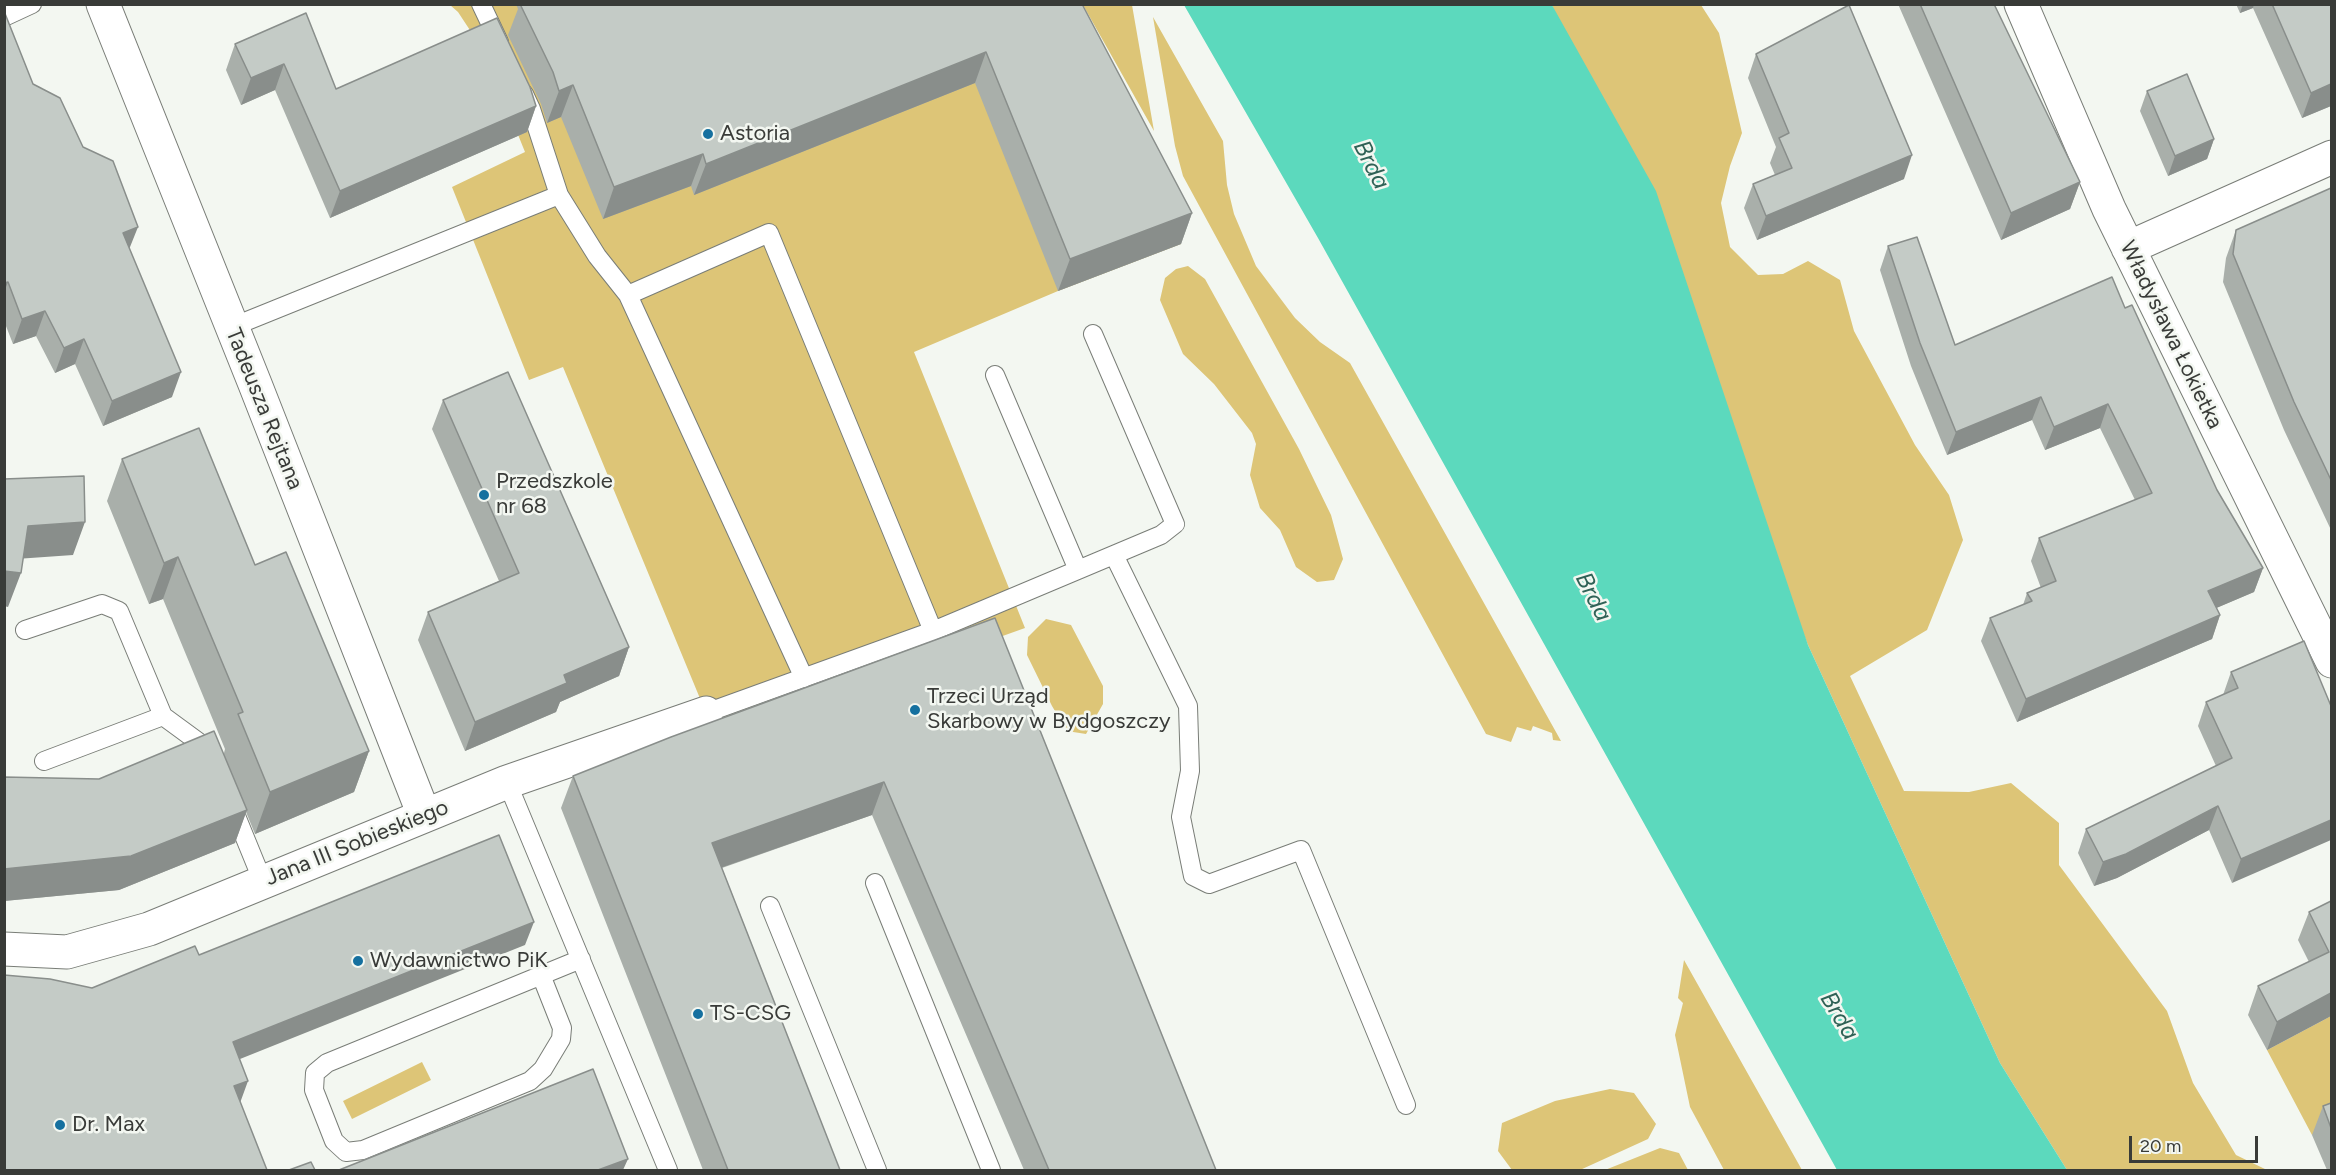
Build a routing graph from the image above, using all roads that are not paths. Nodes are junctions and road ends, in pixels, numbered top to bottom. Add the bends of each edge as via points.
1 (32, 4) edge
2 (103, 4) edge
3 (481, 4) edge
4 (2021, 4) edge
5 (4, 17) edge
6 (506, 57) edge
7 (516, 78) edge
8 (2331, 157) edge
9 (560, 195) junction
10 (2128, 248) junction
11 (628, 295) junction
12 (232, 327) junction
13 (1093, 334) dead end
14 (995, 375) dead end
15 (1114, 555) junction
16 (1078, 570) junction
17 (24, 630) dead end
18 (933, 631) junction
19 (2331, 659) edge
20 (804, 678) junction
21 (706, 713) joint
22 (163, 716) junction
23 (44, 761) dead end
24 (217, 771) edge
25 (507, 782) junction
26 (226, 792) edge
27 (424, 815) junction
28 (263, 882) junction
29 (875, 883) dead end
30 (770, 906) dead end
31 (4, 949) edge
32 (581, 959) junction
33 (541, 975) junction
34 (1406, 1105) dead end
35 (668, 1170) edge
36 (877, 1170) edge
37 (991, 1170) edge

1 - 5 lane
2 - 12 street, Tadeusza Rejtana
3 - 6 lane
4 - 10 street, Władysława Łokietka
7 - 9 lane via 531,109
8 - 10 street
9 - 11 lane via 597,256
9 - 12 lane
10 - 19 street, Władysława Łokietka
11 - 18 lane via 769,233
11 - 20 lane
12 - 27 street, Tadeusza Rejtana
13 - 15 lane via 1175,524 1161,536
14 - 16 lane
15 - 16 lane
15 - 34 lane via 1188,706 1190,771 1181,817 1192,876 1209,884 1301,850
16 - 18 lane
17 - 22 lane via 102,604 119,611
18 - 20 lane
20 - 21 lane
21 - 25 street, Jana III Sobieskiego
22 - 23 lane
22 - 24 lane via 208,749
25 - 27 street, Jana III Sobieskiego
25 - 32 lane
26 - 28 lane
27 - 28 street, Jana III Sobieskiego
28 - 31 street, Jana III Sobieskiego via 149,929 67,952
29 - 37 lane
30 - 36 lane
32 - 33 lane
32 - 35 lane
33 - 33 lane via 327,1063 315,1073 314,1090 334,1141 346,1152 363,1150 530,1081 543,1069 561,1039 562,1028

